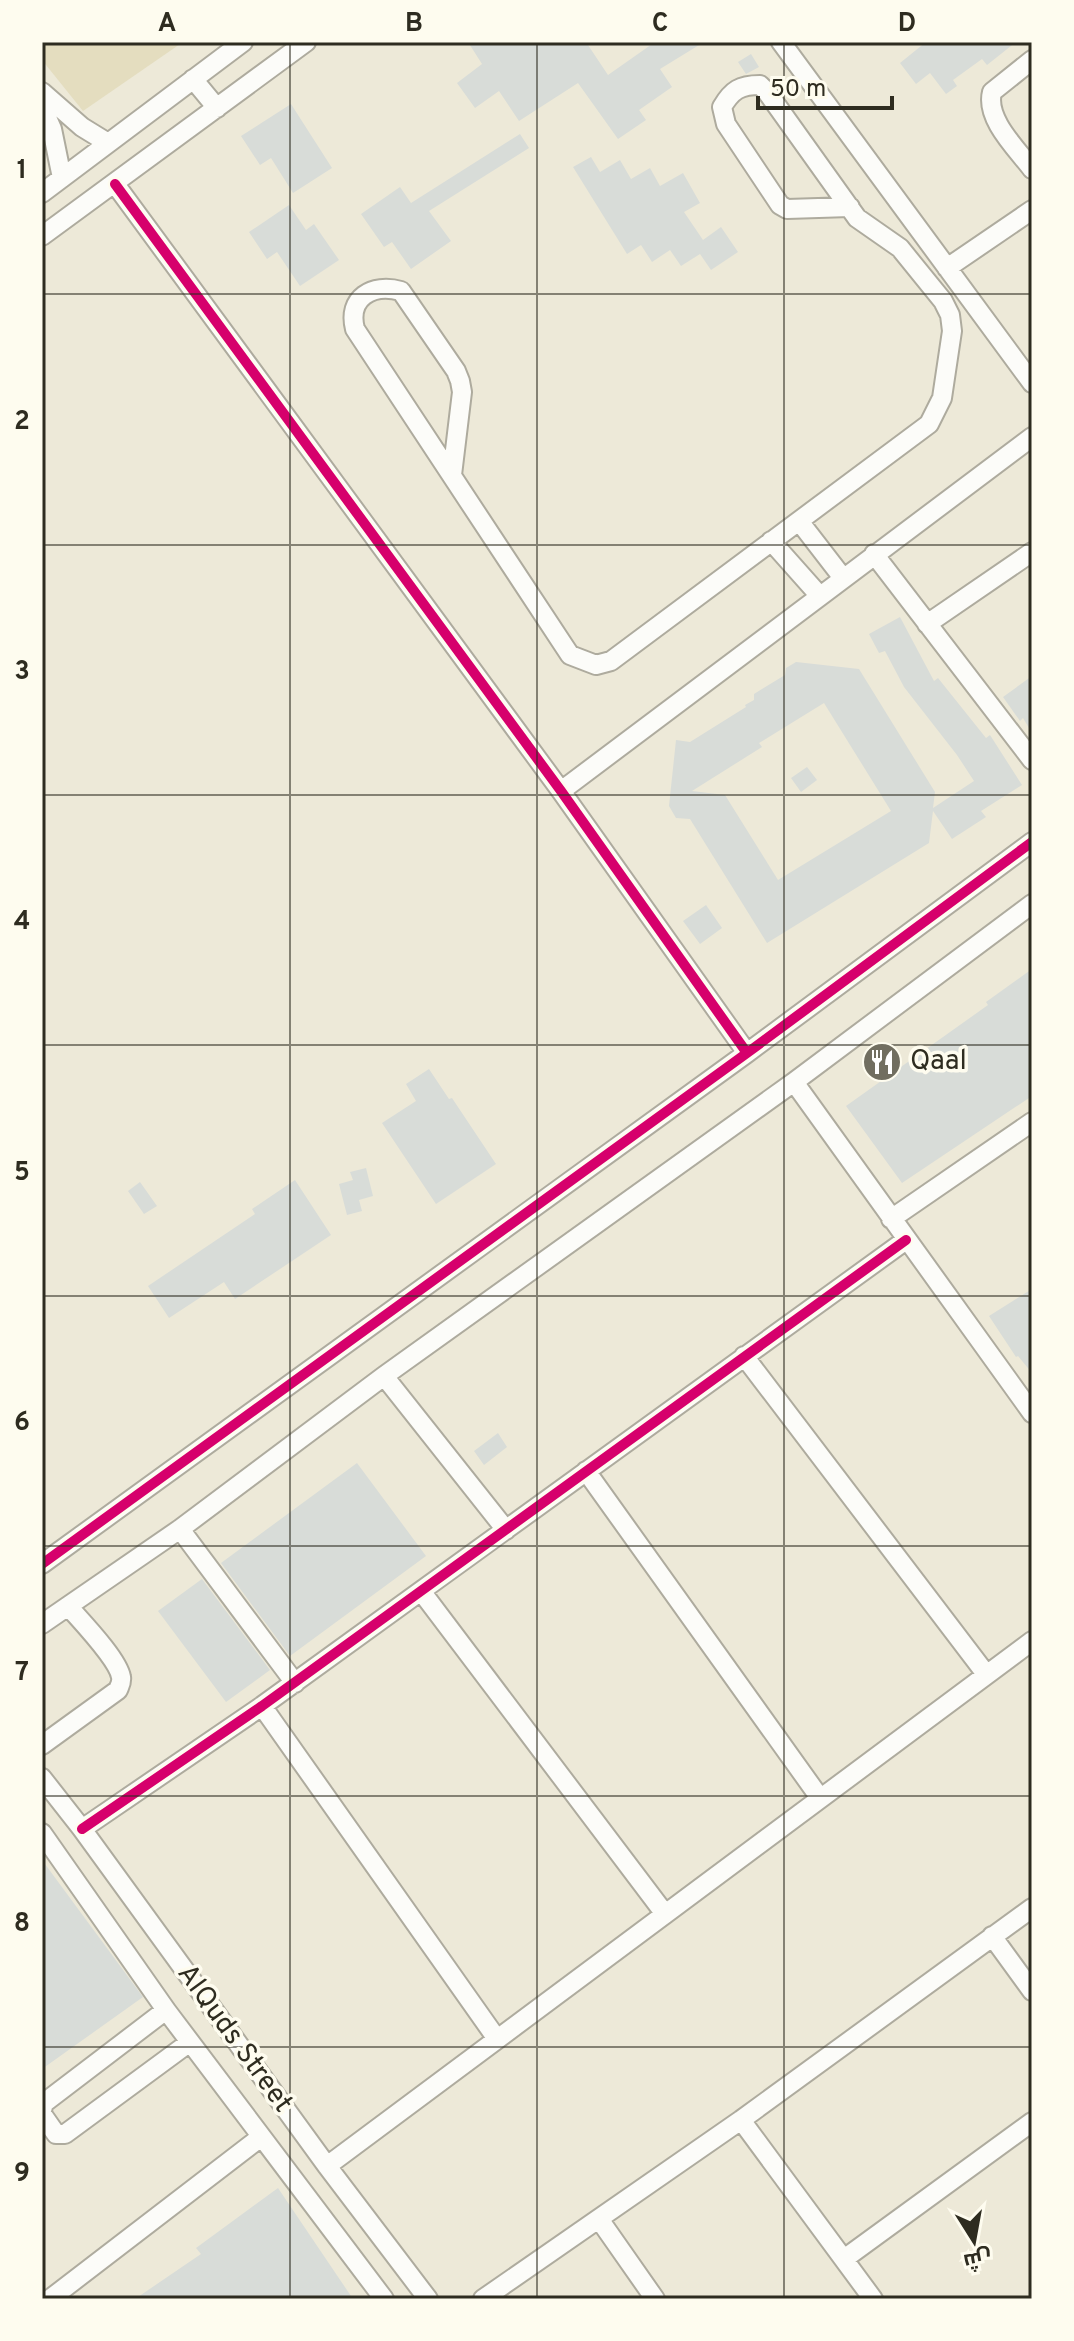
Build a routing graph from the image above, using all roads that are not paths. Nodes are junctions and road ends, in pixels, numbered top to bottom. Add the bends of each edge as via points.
1 (243, 42) edge
2 (306, 42) edge
3 (781, 42) edge
4 (1032, 60) edge
5 (193, 79) junction
6 (42, 92) edge
7 (42, 106) edge
8 (217, 108) junction
9 (108, 143) junction
10 (1032, 169) edge
11 (62, 178) junction
12 (115, 184) junction
13 (42, 193) edge
14 (850, 207) junction
15 (1032, 210) edge
16 (42, 236) edge
17 (947, 268) junction
18 (1032, 383) edge
19 (1032, 437) edge
20 (452, 475) junction
21 (799, 521) junction
22 (771, 541) junction
23 (1032, 552) edge
24 (874, 554) junction
25 (843, 578) junction
26 (819, 595) junction
27 (927, 624) junction
28 (1032, 760) edge
29 (561, 791) junction
30 (1032, 842) edge
31 (1032, 904) edge
32 (747, 1053) junction
33 (794, 1082) junction
34 (1032, 1122) edge
35 (891, 1219) junction
36 (906, 1240) junction
37 (744, 1356) junction
38 (384, 1376) junction
39 (1032, 1413) edge
40 (586, 1471) junction
41 (180, 1529) junction
42 (506, 1530) junction
43 (42, 1564) edge
44 (421, 1591) junction
45 (68, 1606) junction
46 (42, 1624) edge
47 (1032, 1641) edge
48 (986, 1674) junction
49 (295, 1683) junction
50 (262, 1706) junction
51 (42, 1745) edge
52 (42, 1778) edge
53 (820, 1798) junction
54 (82, 1829) junction
55 (42, 1833) edge
56 (1032, 1908) edge
57 (665, 1914) junction
58 (992, 1936) junction
59 (1032, 1991) edge
60 (166, 2010) junction
61 (497, 2039) junction
62 (190, 2042) junction
63 (42, 2112) edge
64 (741, 2120) junction
65 (1032, 2122) edge
66 (261, 2137) junction
67 (327, 2166) junction
68 (599, 2219) junction
69 (844, 2259) junction
70 (50, 2299) edge
71 (384, 2299) edge
72 (428, 2299) edge
73 (483, 2299) edge
74 (655, 2299) edge
75 (873, 2299) edge

1 - 5 street
2 - 8 street
3 - 17 street
4 - 10 street via 990,99 999,124
5 - 8 street
5 - 9 street
6 - 9 street
7 - 11 street
8 - 12 street
9 - 11 street
11 - 13 street
12 - 16 street
12 - 29 street
14 - 14 street via 780,205 726,124 722,107 735,90 760,85 767,92
14 - 21 street via 857,218 900,248 950,315 942,398 929,424
15 - 17 street
17 - 18 street
19 - 24 street
20 - 20 street via 462,392 456,371 401,291 383,287 366,294 355,305 355,329
20 - 22 street via 570,655 596,665 611,661
21 - 22 street
21 - 25 street
22 - 26 street
23 - 27 street
24 - 25 street
24 - 27 street
25 - 26 street
26 - 29 street
27 - 28 street
29 - 32 street
30 - 32 street
31 - 33 street
32 - 43 street
33 - 35 street
33 - 38 street
34 - 35 street
35 - 36 street
36 - 37 street
36 - 39 street
37 - 40 street
37 - 48 street
38 - 41 street
38 - 42 street
40 - 42 street
40 - 53 street
41 - 45 street
41 - 49 street
42 - 44 street
44 - 49 street
44 - 57 street
45 - 46 street
45 - 51 street via 106,1651 121,1683
47 - 48 street
48 - 53 street
49 - 50 street
50 - 54 street
50 - 61 street
52 - 54 street, AlQuds Street
53 - 57 street
54 - 67 street, AlQuds Street
55 - 60 street, AlQuds Street
56 - 58 street
57 - 61 street
58 - 59 street
58 - 64 street
60 - 62 street, AlQuds Street
60 - 63 street via 44,2103
61 - 67 street
62 - 63 street via 65,2134 56,2134
62 - 66 street, AlQuds Street
64 - 68 street
64 - 69 street
65 - 69 street
66 - 70 street
66 - 71 street, AlQuds Street
67 - 72 street, AlQuds Street
68 - 73 street
68 - 74 street
69 - 75 street

